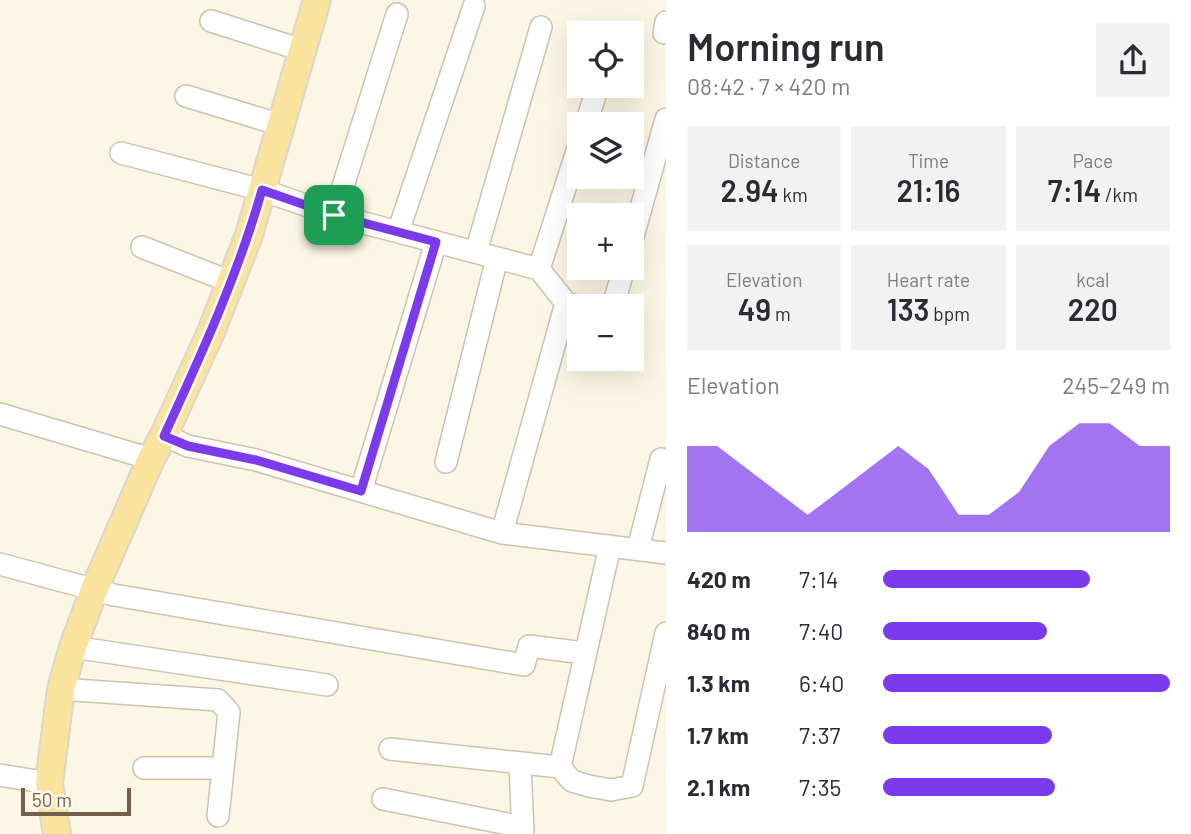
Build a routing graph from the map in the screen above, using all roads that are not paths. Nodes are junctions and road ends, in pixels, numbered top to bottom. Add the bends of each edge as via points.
1 (317, 0) edge
2 (474, 6) dead end
3 (397, 14) dead end
4 (211, 22) dead end
5 (541, 27) dead end
6 (302, 50) junction
7 (186, 96) dead end
8 (666, 119) edge
9 (281, 125) junction
10 (121, 153) dead end
11 (567, 182) edge
12 (262, 190) junction
13 (642, 203) edge
14 (334, 215) junction
15 (398, 232) junction
16 (436, 242) junction
17 (142, 247) dead end
18 (487, 255) junction
19 (539, 269) junction
20 (231, 282) junction
21 (567, 300) edge
22 (567, 321) edge
23 (0, 414) edge
24 (164, 436) junction
25 (151, 459) junction
26 (446, 462) dead end
27 (661, 473) edge
28 (361, 491) junction
29 (502, 533) junction
30 (610, 546) junction
31 (638, 549) junction
32 (666, 552) edge
33 (0, 564) edge
34 (94, 590) junction
35 (666, 634) edge
36 (73, 647) junction
37 (584, 653) junction
38 (327, 685) dead end
39 (61, 689) junction
40 (390, 749) dead end
41 (520, 763) junction
42 (560, 767) junction
43 (144, 768) dead end
44 (223, 768) junction
45 (0, 775) edge
46 (50, 783) junction
47 (383, 799) dead end
48 (218, 816) dead end
49 (523, 831) edge
50 (57, 834) edge

1 - 6 main road
2 - 15 street
3 - 14 street
4 - 6 street
5 - 18 street
6 - 9 main road
7 - 9 street
8 - 13 street
9 - 12 main road
10 - 12 street
11 - 19 street
12 - 14 street
12 - 20 main road
14 - 15 street
15 - 16 street
16 - 18 street
16 - 28 street
17 - 20 street
18 - 19 street
18 - 26 street
19 - 21 street
20 - 24 main road
22 - 29 street
23 - 25 street
24 - 25 main road
24 - 28 street
25 - 34 main road
27 - 31 street
28 - 29 street
29 - 30 street
30 - 31 street
30 - 37 street
31 - 32 street
33 - 34 street
34 - 36 main road
34 - 37 street via 524,665 529,646
35 - 42 street via 632,786 611,790 589,786 572,781
36 - 38 street
36 - 39 main road
37 - 42 street
39 - 44 street via 218,700 229,712
39 - 46 main road
40 - 41 street
41 - 42 street
41 - 49 street
43 - 44 street
44 - 48 street
45 - 46 street
46 - 50 main road
47 - 49 street

